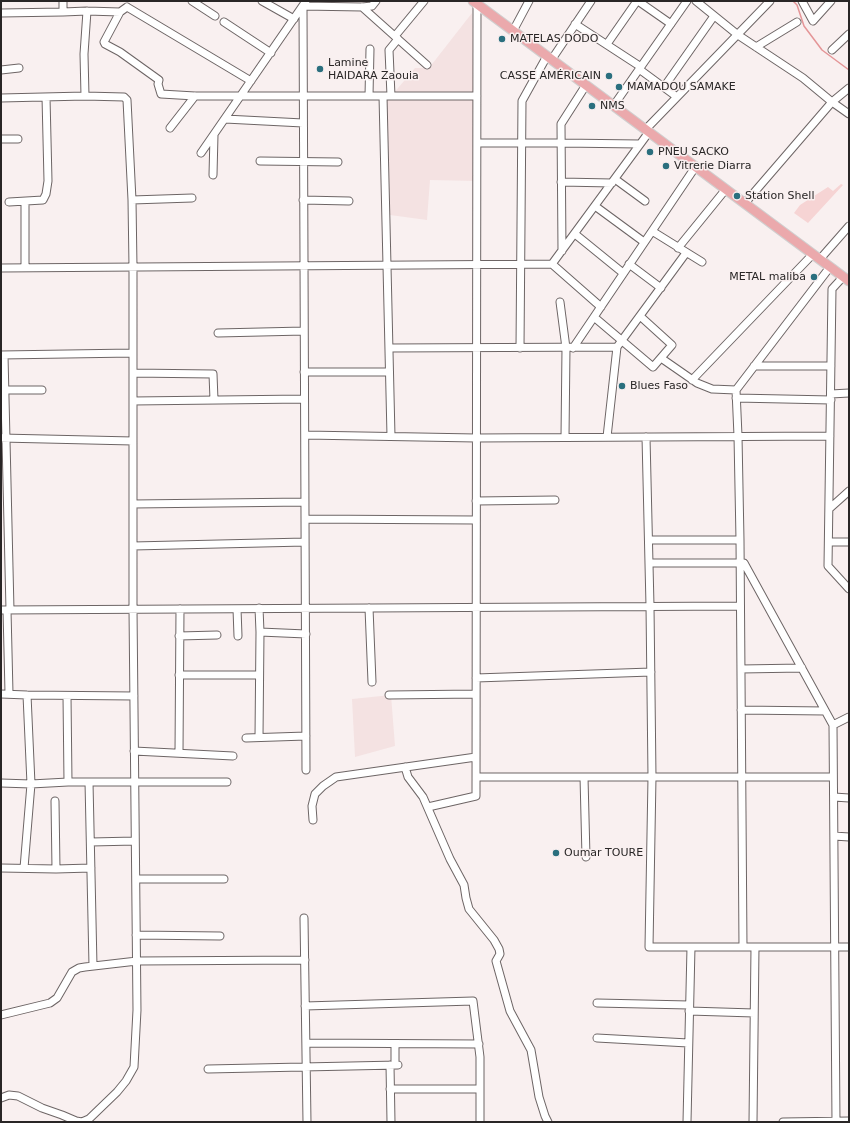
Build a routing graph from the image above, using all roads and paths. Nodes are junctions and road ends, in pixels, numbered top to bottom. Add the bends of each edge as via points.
1 (63, 1) edge
2 (192, 1) edge
3 (262, 1) edge
4 (376, 1) edge
5 (424, 1) edge
6 (529, 1) edge
7 (638, 1) edge
8 (687, 1) edge
9 (696, 1) edge
10 (770, 1) edge
11 (802, 1) edge
12 (831, 1) edge
13 (588, 2) edge
14 (475, 3) edge
15 (127, 4) edge
16 (304, 4) edge
17 (362, 7) junction
18 (87, 11) junction
19 (63, 12) junction
20 (120, 12) junction
21 (1, 13) edge
22 (215, 16) dead end
23 (714, 16) junction
24 (294, 19) junction
25 (224, 22) dead end
26 (797, 22) dead end
27 (575, 24) junction
28 (671, 24) junction
29 (513, 31) junction
30 (849, 34) edge
31 (738, 35) junction
32 (396, 37) junction
33 (607, 44) junction
34 (756, 47) junction
35 (370, 49) dead end
36 (832, 50) dead end
37 (270, 53) junction
38 (549, 57) junction
39 (427, 65) dead end
40 (19, 68) dead end
41 (640, 68) junction
42 (1, 70) edge
43 (251, 81) junction
44 (586, 85) junction
45 (664, 87) junction
46 (849, 88) edge
47 (85, 96) junction
48 (195, 96) junction
49 (241, 96) junction
50 (303, 96) junction
51 (369, 96) junction
52 (383, 96) junction
53 (391, 96) junction
54 (477, 96) junction
55 (46, 97) junction
56 (677, 97) junction
57 (1, 98) edge
58 (832, 102) junction
59 (614, 105) junction
60 (849, 114) edge
61 (225, 119) junction
62 (303, 123) junction
63 (170, 128) dead end
64 (648, 131) junction
65 (214, 135) junction
66 (1, 139) edge
67 (18, 139) dead end
68 (477, 143) junction
69 (561, 143) junction
70 (522, 144) junction
71 (640, 144) junction
72 (201, 153) dead end
73 (260, 162) dead end
74 (303, 162) junction
75 (338, 162) dead end
76 (696, 166) junction
77 (213, 175) dead end
78 (613, 181) junction
79 (561, 182) junction
80 (726, 189) junction
81 (192, 198) dead end
82 (132, 200) junction
83 (304, 200) junction
84 (349, 201) dead end
85 (645, 201) dead end
86 (9, 202) dead end
87 (25, 202) junction
88 (745, 203) junction
89 (595, 206) junction
90 (849, 226) edge
91 (652, 231) junction
92 (575, 234) junction
93 (644, 242) junction
94 (678, 248) junction
95 (562, 251) junction
96 (686, 253) junction
97 (817, 256) junction
98 (702, 262) dead end
99 (552, 264) junction
100 (629, 264) junction
101 (387, 265) junction
102 (477, 265) junction
103 (521, 265) junction
104 (304, 266) junction
105 (133, 267) junction
106 (830, 267) junction
107 (1, 268) edge
108 (26, 268) junction
109 (623, 273) junction
110 (846, 279) edge
111 (661, 288) junction
112 (560, 302) dead end
113 (601, 307) junction
114 (640, 316) junction
115 (594, 317) junction
116 (304, 330) junction
117 (218, 333) dead end
118 (622, 341) junction
119 (617, 347) junction
120 (389, 348) junction
121 (477, 348) junction
122 (520, 348) junction
123 (570, 348) junction
124 (133, 353) junction
125 (2, 355) edge
126 (661, 358) junction
127 (754, 366) junction
128 (831, 366) junction
129 (304, 372) junction
130 (389, 372) junction
131 (133, 373) junction
132 (692, 380) junction
133 (3, 390) edge
134 (42, 390) dead end
135 (736, 390) junction
136 (849, 394) edge
137 (831, 397) junction
138 (736, 398) junction
139 (304, 399) junction
140 (214, 400) junction
141 (133, 401) junction
142 (305, 435) junction
143 (391, 436) junction
144 (738, 436) junction
145 (830, 436) junction
146 (565, 437) junction
147 (607, 437) junction
148 (646, 437) junction
149 (3, 438) edge
150 (476, 438) junction
151 (133, 441) junction
152 (849, 492) edge
153 (555, 500) dead end
154 (476, 501) junction
155 (305, 502) junction
156 (133, 504) junction
157 (829, 509) junction
158 (305, 519) junction
159 (476, 520) junction
160 (649, 540) junction
161 (740, 540) junction
162 (305, 542) junction
163 (829, 542) junction
164 (849, 542) edge
165 (133, 546) junction
166 (649, 563) junction
167 (740, 563) junction
168 (849, 589) edge
169 (650, 606) junction
170 (740, 606) junction
171 (476, 607) junction
172 (237, 608) junction
173 (259, 608) junction
174 (305, 608) junction
175 (369, 608) junction
176 (133, 609) junction
177 (180, 609) junction
178 (6, 610) edge
179 (260, 632) junction
180 (306, 634) junction
181 (179, 636) junction
182 (218, 636) dead end
183 (238, 636) dead end
184 (802, 668) junction
185 (740, 670) junction
186 (651, 672) junction
187 (179, 675) junction
188 (259, 675) junction
189 (476, 678) junction
190 (372, 682) dead end
191 (1, 694) edge
192 (9, 694) junction
193 (476, 694) junction
194 (27, 695) junction
195 (389, 695) dead end
196 (68, 696) junction
197 (134, 696) junction
198 (741, 710) junction
199 (825, 711) junction
200 (849, 717) edge
201 (833, 725) junction
202 (306, 736) junction
203 (259, 737) junction
204 (246, 738) dead end
205 (134, 751) junction
206 (178, 753) junction
207 (233, 756) dead end
208 (476, 758) junction
209 (405, 767) junction
210 (306, 770) dead end
211 (476, 777) junction
212 (584, 777) junction
213 (652, 777) junction
214 (742, 777) junction
215 (834, 777) junction
216 (68, 782) junction
217 (89, 782) junction
218 (135, 782) junction
219 (227, 782) dead end
220 (1, 783) edge
221 (31, 784) junction
222 (834, 797) junction
223 (849, 798) edge
224 (55, 801) dead end
225 (428, 807) junction
226 (313, 820) dead end
227 (834, 836) junction
228 (849, 837) edge
229 (135, 841) junction
230 (91, 842) junction
231 (586, 857) dead end
232 (1, 868) edge
233 (24, 868) junction
234 (91, 868) junction
235 (56, 869) junction
236 (136, 879) junction
237 (224, 879) dead end
238 (304, 918) dead end
239 (136, 936) junction
240 (220, 936) dead end
241 (743, 947) junction
242 (754, 947) junction
243 (835, 947) junction
244 (849, 947) edge
245 (691, 948) junction
246 (305, 960) junction
247 (137, 961) junction
248 (93, 966) junction
249 (598, 1003) dead end
250 (306, 1006) junction
251 (689, 1008) junction
252 (754, 1013) junction
253 (1, 1015) edge
254 (597, 1038) dead end
255 (306, 1043) junction
256 (688, 1043) junction
257 (395, 1044) junction
258 (479, 1044) junction
259 (394, 1065) junction
260 (306, 1067) junction
261 (208, 1069) dead end
262 (390, 1089) junction
263 (480, 1089) junction
264 (1, 1098) edge
265 (849, 1121) edge
266 (307, 1122) edge
267 (391, 1122) edge
268 (480, 1122) edge
269 (548, 1122) edge
270 (686, 1122) edge
271 (752, 1122) edge
272 (783, 1122) edge
273 (836, 1122) edge

1 - 19 street
2 - 22 street
3 - 24 street
4 - 17 street via 372,6
5 - 32 street
6 - 29 street
7 - 28 street
7 - 33 street
8 - 28 street
9 - 23 street
10 - 31 street
11 - 12 street via 813,21
13 - 27 street
14 - 29 main road
14 - 54 street
15 - 20 street
15 - 43 street
16 - 17 street
16 - 24 street
16 - 50 street
17 - 32 street
18 - 19 street
18 - 20 street
18 - 47 street
19 - 21 street
20 - 48 street via 105,44 159,80 160,94
23 - 31 street
23 - 45 street
24 - 37 street
25 - 37 street
26 - 34 street
27 - 33 street
27 - 38 street
28 - 41 street
29 - 38 main road
30 - 36 street
31 - 34 street
31 - 56 street
32 - 39 street
32 - 53 street via 389,50
33 - 41 street
34 - 58 street via 803,78
35 - 51 street
37 - 43 street
38 - 44 main road
38 - 70 street via 522,101
40 - 42 street
41 - 45 street
41 - 59 street
43 - 49 street
44 - 59 main road
44 - 69 street via 561,124
45 - 56 street
46 - 58 street
47 - 55 street
47 - 82 street via 124,97 127,100
48 - 49 street
48 - 63 street
49 - 50 street
49 - 61 street
50 - 51 street
50 - 62 street
51 - 52 street
52 - 53 street
52 - 101 street
53 - 54 street
54 - 68 street
55 - 57 street
55 - 87 street via 46,194 43,200
56 - 64 street
58 - 60 street
58 - 88 street
59 - 64 main road
61 - 62 street
61 - 65 street
62 - 74 street
64 - 71 street
64 - 76 main road
65 - 72 street
65 - 77 street
66 - 67 street
68 - 70 street
68 - 102 street
69 - 70 street
69 - 71 street
69 - 79 street
70 - 103 street
71 - 78 street
73 - 74 street
74 - 75 street
74 - 83 street
76 - 80 main road
76 - 91 street
78 - 79 street
78 - 85 street
78 - 89 street
79 - 95 street
80 - 88 main road
80 - 94 street
81 - 82 street
82 - 105 street
83 - 84 street
83 - 104 street
86 - 87 street
87 - 108 street
88 - 97 main road
89 - 92 street
89 - 93 street
90 - 97 street
91 - 93 street
91 - 94 street
92 - 95 street
92 - 109 street
93 - 100 street
94 - 96 street
95 - 99 street
96 - 98 street
96 - 111 street
97 - 106 main road
97 - 132 street
99 - 103 street
99 - 113 street
100 - 109 street
100 - 111 street
101 - 102 street
101 - 104 street
101 - 120 street
102 - 103 street
102 - 121 street
103 - 122 street
104 - 105 street
104 - 116 street
105 - 108 street
105 - 124 street
106 - 110 main road
106 - 127 street
107 - 108 street
109 - 113 street
110 - 128 street via 832,289
111 - 114 street
112 - 123 street
113 - 115 street
114 - 118 street
114 - 126 street via 672,345
115 - 118 street
115 - 123 street
116 - 117 street
116 - 129 street
118 - 119 street
118 - 126 street via 653,367
119 - 123 street
119 - 147 street
120 - 121 street
120 - 130 street
121 - 122 street
121 - 150 street
122 - 123 street
123 - 146 street
124 - 125 street
124 - 131 street
125 - 133 street
126 - 132 street
127 - 128 street
127 - 135 street
128 - 137 street
129 - 130 street
129 - 139 street
130 - 143 street
131 - 140 street via 213,374
131 - 141 street
132 - 135 street via 712,388
133 - 134 street
133 - 149 street
135 - 138 street
136 - 137 street
137 - 138 street
137 - 145 street
138 - 144 street
139 - 140 street
139 - 142 street
140 - 141 street
141 - 151 street
142 - 143 street
142 - 155 street
143 - 150 street
144 - 145 street
144 - 148 street
144 - 161 street
145 - 157 street
146 - 147 street
146 - 150 street
147 - 148 street
148 - 160 street
149 - 151 street
149 - 178 street
150 - 154 street
151 - 156 street
152 - 157 street
153 - 154 street
154 - 159 street
155 - 156 street
155 - 158 street
156 - 165 street
157 - 163 street
158 - 159 street
158 - 162 street
159 - 171 street
160 - 161 street
160 - 166 street
161 - 167 street
162 - 165 street
162 - 174 street
163 - 164 street
163 - 168 street via 828,566
165 - 176 street
166 - 167 street
166 - 169 street
167 - 170 street
167 - 184 street via 744,563
169 - 170 street
169 - 171 street
169 - 186 street
170 - 185 street
171 - 175 street
171 - 189 street
172 - 173 street
172 - 177 street
172 - 183 street
173 - 174 street
173 - 179 street
174 - 175 street
174 - 180 street
175 - 190 street
176 - 177 street
176 - 178 street
176 - 197 street
177 - 181 street
178 - 192 street
179 - 180 street
179 - 188 street
180 - 202 street
181 - 182 street
181 - 187 street
184 - 185 street
184 - 199 street
185 - 198 street
186 - 189 street
186 - 213 street
187 - 188 street
187 - 206 street
188 - 203 street
189 - 193 street
191 - 192 street
192 - 194 street
193 - 195 street
193 - 208 street
194 - 196 street
194 - 221 street
196 - 197 street
196 - 216 street
197 - 205 street
198 - 199 street
198 - 214 street
199 - 201 street
200 - 201 street
201 - 215 street
202 - 203 street
202 - 210 street
203 - 204 street
205 - 206 street
205 - 218 street
206 - 207 street
208 - 209 street
208 - 211 street
209 - 225 street via 408,777
209 - 226 street via 336,777 315,794 312,806
211 - 212 street
211 - 225 street via 476,796
212 - 213 street
212 - 231 street
213 - 214 street
213 - 245 street via 649,948
214 - 215 street
214 - 241 street
215 - 222 street
216 - 217 street
216 - 221 street
217 - 218 street
217 - 230 street
218 - 219 street
218 - 229 street
220 - 221 street
221 - 233 street
222 - 223 street
222 - 227 street
224 - 235 street
225 - 269 street via 464,885 469,909 499,949 500,954 496,961 510,1011 530,1050 539,1097
227 - 228 street
227 - 243 street
229 - 230 street
229 - 236 street
230 - 234 street
232 - 233 street
233 - 235 street
234 - 235 street
234 - 248 street
236 - 237 street
236 - 239 street
238 - 246 street
239 - 240 street
239 - 247 street
241 - 242 street
241 - 245 street
242 - 243 street
242 - 252 street
243 - 244 street
243 - 273 street
245 - 251 street
246 - 247 street
246 - 250 street
247 - 248 street
247 - 264 street via 134,1067 117,1092 89,1119 82,1122 42,1108 18,1096 9,1095
248 - 253 street via 72,972 57,998 50,1003
249 - 251 street
250 - 255 street
250 - 258 street via 473,1001
251 - 252 street
251 - 256 street
252 - 271 street
254 - 256 street
255 - 257 street
255 - 260 street
256 - 270 street
257 - 258 street
257 - 259 street
258 - 263 street
259 - 260 street
259 - 262 street
260 - 261 street
260 - 266 street
262 - 263 street
262 - 267 street
263 - 268 street
265 - 273 street
272 - 273 street

